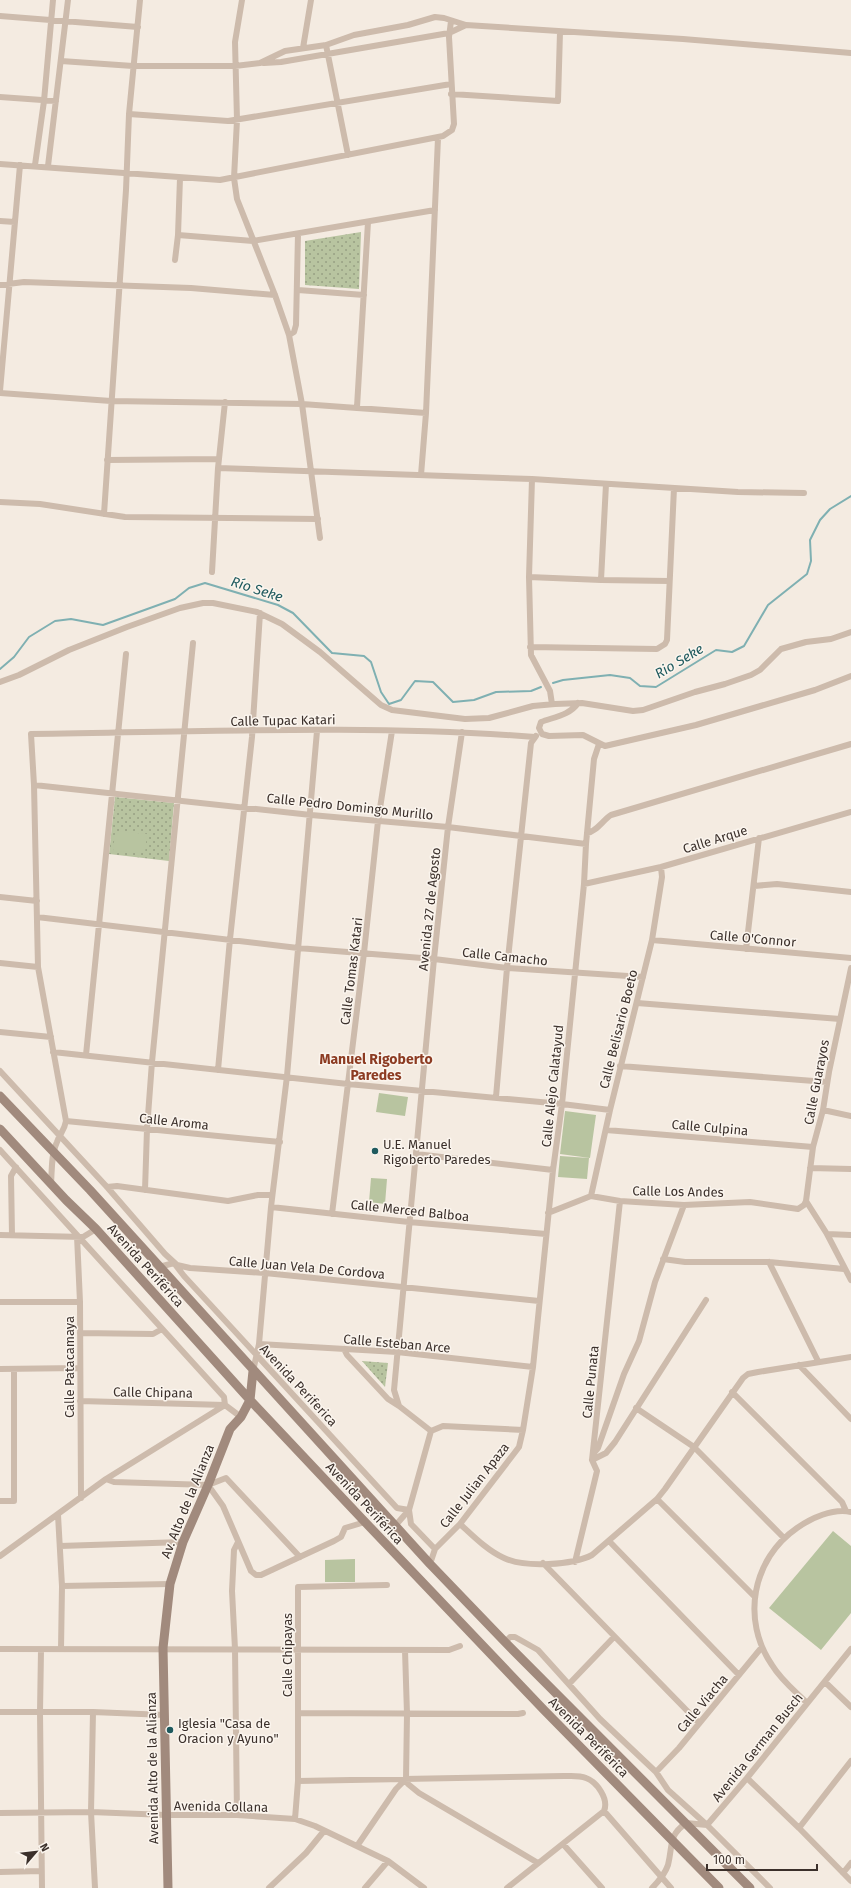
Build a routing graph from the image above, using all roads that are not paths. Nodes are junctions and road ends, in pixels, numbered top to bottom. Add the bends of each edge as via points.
1 (53, 0) edge
2 (68, 0) edge
3 (140, 0) edge
4 (242, 0) edge
5 (311, 0) edge
6 (0, 16) edge
7 (50, 20) junction
8 (65, 21) junction
9 (452, 21) junction
10 (466, 25) junction
11 (138, 27) junction
12 (560, 32) junction
13 (449, 33) junction
14 (326, 45) junction
15 (303, 48) junction
16 (851, 53) edge
17 (327, 54) junction
18 (61, 62) junction
19 (260, 63) junction
20 (133, 66) junction
21 (235, 66) junction
22 (451, 84) junction
23 (451, 94) junction
24 (0, 97) edge
25 (44, 101) junction
26 (56, 101) junction
27 (337, 104) junction
28 (129, 114) junction
29 (237, 120) junction
30 (438, 138) junction
31 (348, 155) junction
32 (0, 164) edge
33 (20, 165) junction
34 (35, 165) junction
35 (48, 166) junction
36 (126, 173) junction
37 (180, 178) junction
38 (234, 178) junction
39 (435, 210) junction
40 (0, 221) edge
41 (15, 222) junction
42 (368, 222) junction
43 (298, 234) junction
44 (178, 235) junction
45 (253, 241) junction
46 (175, 260) dead end
47 (11, 284) junction
48 (0, 285) edge
49 (119, 286) junction
50 (298, 290) junction
51 (275, 295) junction
52 (364, 295) junction
53 (289, 335) junction
54 (2, 340) edge
55 (0, 392) edge
56 (111, 401) junction
57 (225, 402) junction
58 (302, 404) junction
59 (357, 407) junction
60 (426, 413) junction
61 (219, 459) junction
62 (107, 460) junction
63 (218, 468) junction
64 (312, 471) junction
65 (421, 475) junction
66 (532, 479) junction
67 (606, 484) junction
68 (674, 488) junction
69 (804, 493) dead end
70 (0, 502) edge
71 (104, 514) junction
72 (215, 517) junction
73 (318, 519) junction
74 (320, 538) dead end
75 (212, 572) dead end
76 (529, 577) junction
77 (601, 580) junction
78 (669, 581) junction
79 (260, 613) junction
80 (851, 632) edge
81 (193, 643) dead end
82 (530, 647) junction
83 (126, 654) dead end
84 (851, 676) edge
85 (0, 682) edge
86 (578, 703) junction
87 (552, 704) junction
88 (540, 730) junction
89 (317, 731) junction
90 (392, 731) junction
91 (184, 732) junction
92 (252, 732) junction
93 (462, 732) junction
94 (119, 733) junction
95 (535, 737) junction
96 (599, 744) junction
97 (851, 744) edge
98 (34, 785) junction
99 (112, 792) junction
100 (178, 801) junction
101 (245, 807) junction
102 (851, 812) edge
103 (311, 815) junction
104 (378, 821) junction
105 (448, 827) junction
106 (587, 832) junction
107 (521, 836) junction
108 (759, 838) junction
109 (586, 844) junction
110 (662, 867) junction
111 (584, 884) junction
112 (754, 886) junction
113 (851, 892) edge
114 (0, 897) edge
115 (37, 901) junction
116 (37, 917) junction
117 (98, 924) junction
118 (165, 931) junction
119 (230, 939) junction
120 (652, 940) junction
121 (298, 948) junction
122 (746, 949) junction
123 (364, 953) junction
124 (851, 958) edge
125 (434, 959) junction
126 (0, 963) edge
127 (38, 967) junction
128 (507, 968) junction
129 (851, 968) edge
130 (574, 973) junction
131 (643, 977) junction
132 (637, 1003) junction
133 (840, 1019) junction
134 (0, 1032) edge
135 (51, 1037) junction
136 (53, 1052) junction
137 (86, 1054) junction
138 (152, 1062) junction
139 (620, 1066) junction
140 (218, 1070) junction
141 (0, 1071) edge
142 (287, 1076) junction
143 (827, 1082) junction
144 (348, 1084) junction
145 (423, 1090) junction
146 (0, 1096) edge
147 (496, 1097) junction
148 (562, 1104) junction
149 (610, 1110) junction
150 (824, 1110) junction
151 (851, 1116) edge
152 (66, 1121) junction
153 (0, 1129) edge
154 (147, 1129) junction
155 (606, 1130) junction
156 (60, 1137) junction
157 (280, 1142) junction
158 (813, 1147) junction
159 (0, 1150) edge
160 (53, 1153) junction
161 (416, 1154) junction
162 (16, 1168) junction
163 (810, 1168) junction
164 (851, 1169) edge
165 (553, 1170) junction
166 (51, 1184) junction
167 (108, 1187) junction
168 (145, 1190) junction
169 (272, 1195) junction
170 (591, 1196) junction
171 (620, 1201) junction
172 (806, 1201) junction
173 (684, 1205) junction
174 (271, 1207) junction
175 (548, 1213) junction
176 (332, 1214) junction
177 (409, 1222) junction
178 (96, 1229) junction
179 (546, 1234) junction
180 (827, 1234) junction
181 (0, 1235) edge
182 (12, 1235) junction
183 (851, 1235) edge
184 (77, 1236) junction
185 (663, 1259) junction
186 (174, 1262) junction
187 (769, 1262) junction
188 (159, 1267) junction
189 (844, 1269) junction
190 (265, 1273) junction
191 (851, 1280) edge
192 (404, 1287) junction
193 (706, 1300) dead end
194 (539, 1301) junction
195 (0, 1302) edge
196 (80, 1302) junction
197 (162, 1328) junction
198 (80, 1333) junction
199 (259, 1344) junction
200 (344, 1349) junction
201 (397, 1352) junction
202 (257, 1355) junction
203 (851, 1357) edge
204 (818, 1361) junction
205 (799, 1365) junction
206 (533, 1367) junction
207 (79, 1368) junction
208 (14, 1369) junction
209 (0, 1370) edge
210 (254, 1372) junction
211 (732, 1392) junction
212 (250, 1400) junction
213 (80, 1401) junction
214 (225, 1405) junction
215 (399, 1406) junction
216 (636, 1408) junction
217 (241, 1417) junction
218 (851, 1418) edge
219 (523, 1430) junction
220 (431, 1431) junction
221 (694, 1447) junction
222 (593, 1457) junction
223 (106, 1479) junction
224 (208, 1486) junction
225 (81, 1498) junction
226 (657, 1499) junction
227 (0, 1501) edge
228 (409, 1510) junction
229 (849, 1511) edge
230 (58, 1515) junction
231 (365, 1522) junction
232 (460, 1524) junction
233 (395, 1526) junction
234 (784, 1538) junction
235 (609, 1541) junction
236 (183, 1542) junction
237 (238, 1542) junction
238 (60, 1546) junction
239 (435, 1549) junction
240 (0, 1556) edge
241 (300, 1557) junction
242 (575, 1562) junction
243 (543, 1563) junction
244 (430, 1564) junction
245 (170, 1584) junction
246 (387, 1585) dead end
247 (62, 1586) junction
248 (754, 1596) junction
249 (614, 1637) junction
250 (505, 1642) junction
251 (460, 1646) dead end
252 (762, 1647) junction
253 (163, 1648) junction
254 (0, 1649) edge
255 (61, 1649) junction
256 (235, 1649) junction
257 (299, 1649) junction
258 (851, 1649) edge
259 (41, 1650) junction
260 (405, 1650) junction
261 (739, 1675) junction
262 (825, 1682) junction
263 (569, 1684) junction
264 (807, 1703) junction
265 (851, 1707) edge
266 (0, 1712) edge
267 (40, 1712) junction
268 (93, 1712) junction
269 (298, 1713) junction
270 (523, 1713) dead end
271 (408, 1714) junction
272 (165, 1715) junction
273 (699, 1723) junction
274 (851, 1761) edge
275 (656, 1772) junction
276 (747, 1778) junction
277 (406, 1779) junction
278 (298, 1780) junction
279 (604, 1811) junction
280 (91, 1812) junction
281 (0, 1813) edge
282 (42, 1813) junction
283 (166, 1815) junction
284 (237, 1815) junction
285 (295, 1819) junction
286 (686, 1823) junction
287 (707, 1825) junction
288 (799, 1828) junction
289 (324, 1830) junction
290 (672, 1839) junction
291 (563, 1844) junction
292 (357, 1846) junction
293 (388, 1861) junction
294 (538, 1863) junction
295 (851, 1863) edge
296 (0, 1872) edge
297 (41, 1872) junction
298 (843, 1873) junction
299 (662, 1878) junction
300 (851, 1881) edge
301 (42, 1888) edge
302 (95, 1888) edge
303 (168, 1888) edge
304 (269, 1888) edge
305 (365, 1888) edge
306 (424, 1888) edge
307 (508, 1888) edge
308 (602, 1888) edge
309 (652, 1888) edge
310 (671, 1888) edge
311 (719, 1888) edge
312 (750, 1888) edge
313 (770, 1888) edge

1 - 7 street
2 - 8 street
3 - 11 street
4 - 21 street
5 - 15 street
6 - 7 street
7 - 8 street
7 - 25 street
8 - 11 street
8 - 18 street
9 - 10 street
9 - 13 street
9 - 14 street via 435,18 354,35
10 - 12 street
10 - 13 street
11 - 20 street
12 - 16 street
12 - 23 street via 558,101
13 - 17 street
13 - 22 street
14 - 15 street
14 - 17 street
15 - 19 street via 285,51
17 - 19 street
17 - 27 street
18 - 20 street
18 - 26 street
19 - 21 street
20 - 21 street
20 - 28 street
21 - 29 street
22 - 23 street
22 - 27 street
23 - 30 street via 454,124 448,134
24 - 25 street
25 - 26 street
25 - 34 street
26 - 35 street
27 - 29 street
27 - 31 street
28 - 29 street via 216,121
28 - 36 street
29 - 38 street
30 - 31 street
30 - 39 street
31 - 38 street
32 - 33 street
33 - 34 street
33 - 41 street
34 - 35 street
35 - 36 street
36 - 37 street
36 - 49 street
37 - 38 street
37 - 44 street
38 - 45 street via 237,199
39 - 42 street
39 - 60 street
40 - 41 street
41 - 47 street
42 - 43 street
42 - 52 street
43 - 45 street
43 - 50 street
44 - 45 street
44 - 46 street
45 - 51 street
47 - 48 street
47 - 49 street via 24,282
47 - 54 street
49 - 51 street via 191,288
49 - 56 street
50 - 52 street
50 - 53 street via 296,329
51 - 53 street
52 - 59 street
53 - 58 street
54 - 55 street
55 - 56 street
56 - 57 street
56 - 62 street
57 - 58 street
57 - 61 street
58 - 59 street
58 - 64 street
59 - 60 street
60 - 65 street
61 - 62 street
61 - 63 street
62 - 71 street
63 - 64 street
63 - 72 street
64 - 65 street
64 - 73 street
65 - 66 street
66 - 67 street
66 - 76 street
67 - 68 street
67 - 77 street
68 - 69 street
68 - 78 street
70 - 71 street via 40,504
71 - 72 street via 125,517
72 - 73 street
72 - 75 street
73 - 74 street
76 - 77 street
76 - 82 street
77 - 78 street
78 - 82 street via 667,640 657,650
79 - 85 street via 213,603 180,608 69,650
79 - 87 street via 282,624 314,647 381,705 392,710 479,719
79 - 92 street
80 - 86 street via 831,639 806,642 782,649 751,675 651,709 633,711
81 - 91 street
82 - 87 street via 550,691
83 - 94 street
84 - 96 street via 815,690 696,725 605,746
86 - 87 street
86 - 88 street via 569,712 541,722
88 - 95 street
88 - 96 street via 542,734 549,736 583,735
89 - 90 street, Calle Tupac Katari
89 - 92 street, Calle Tupac Katari
89 - 103 street
90 - 93 street, Calle Tupac Katari
90 - 104 street, Calle Tomas Katari
91 - 92 street, Calle Tupac Katari
91 - 94 street, Calle Tupac Katari
91 - 100 street
92 - 101 street
93 - 95 street, Calle Tupac Katari
93 - 105 street, Avenida 27 de Agosto
94 - 98 street, Calle Tupac Katari via 31,734
94 - 99 street
95 - 107 street via 531,743
96 - 106 street, Calle Alejo Calatayud via 594,759
97 - 106 street via 611,815 594,830
98 - 99 street, Calle Pedro Domingo Murillo
98 - 115 street
99 - 100 street, Calle Pedro Domingo Murillo
99 - 117 street
100 - 101 street, Calle Pedro Domingo Murillo
100 - 118 street
101 - 103 street, Calle Pedro Domingo Murillo
101 - 119 street
102 - 108 street, Calle Arque
103 - 104 street, Calle Pedro Domingo Murillo
103 - 121 street
104 - 105 street, Calle Pedro Domingo Murillo
104 - 123 street, Calle Tomas Katari
105 - 107 street, Calle Pedro Domingo Murillo
105 - 125 street, Avenida 27 de Agosto
106 - 109 street, Calle Alejo Calatayud
107 - 109 street, Calle Pedro Domingo Murillo
107 - 128 street
108 - 110 street, Calle Arque
108 - 112 street
109 - 111 street, Calle Alejo Calatayud
110 - 111 street, Calle Arque
110 - 120 street, Calle Belisario Boeto
111 - 130 street, Calle Alejo Calatayud
112 - 113 street via 777,884
112 - 122 street
114 - 115 street
115 - 116 street
116 - 117 street
116 - 127 street
117 - 118 street
117 - 137 street
118 - 119 street
118 - 138 street
119 - 121 street
119 - 140 street
120 - 122 street, Calle O'Connor
120 - 131 street, Calle Belisario Boeto
121 - 123 street
121 - 142 street
122 - 124 street, Calle O'Connor
123 - 125 street, Calle Camacho
123 - 144 street, Calle Tomas Katari
125 - 128 street, Calle Camacho
125 - 145 street, Avenida 27 de Agosto
126 - 127 street
127 - 135 street
128 - 130 street, Calle Camacho
128 - 147 street
129 - 133 street, Calle Guarayos
130 - 131 street, Calle Camacho
130 - 148 street, Calle Alejo Calatayud
131 - 132 street, Calle Belisario Boeto
132 - 133 street
132 - 139 street, Calle Belisario Boeto
133 - 143 street, Calle Guarayos
134 - 135 street
135 - 136 street
136 - 137 street
136 - 152 street
137 - 138 street
138 - 140 street
138 - 154 street
139 - 143 street
139 - 149 street, Calle Belisario Boeto
140 - 142 street
141 - 156 street
142 - 144 street
142 - 157 street
143 - 150 street, Calle Guarayos
144 - 145 street
144 - 176 street, Calle Tomas Katari
145 - 147 street
145 - 161 street, Avenida 27 de Agosto
146 - 160 street
147 - 148 street
148 - 149 street
148 - 165 street, Calle Alejo Calatayud
149 - 155 street, Calle Belisario Boeto
150 - 151 street
150 - 158 street, Calle Guarayos
152 - 154 street, Calle Aroma
152 - 156 street via 64,1133
153 - 166 street, Avenida Periférica
154 - 157 street, Calle Aroma
154 - 168 street
155 - 158 street, Calle Culpina
155 - 170 street, Calle Belisario Boeto
156 - 160 street
156 - 167 street
157 - 169 street
158 - 163 street, Calle Guarayos
159 - 162 street
160 - 166 street
160 - 188 street, Avenida Periférica
161 - 165 street
161 - 177 street, Avenida 27 de Agosto
162 - 182 street via 11,1176
162 - 184 street
163 - 164 street
163 - 172 street, Calle Guarayos
165 - 175 street, Calle Alejo Calatayud
166 - 178 street, Avenida Periférica
167 - 168 street
167 - 186 street
168 - 169 street via 228,1201
169 - 174 street
170 - 171 street, Calle Los Andes
170 - 175 street
171 - 173 street, Calle Los Andes
171 - 222 street, Calle Punata
172 - 173 street, Calle Los Andes via 798,1209 750,1202
172 - 180 street
173 - 185 street
174 - 176 street, Calle Merced Balboa
174 - 190 street
175 - 179 street, Calle Alejo Calatayud
176 - 177 street, Calle Merced Balboa
177 - 179 street, Calle Merced Balboa
177 - 192 street, Avenida 27 de Agosto
178 - 184 street via 83,1236
178 - 212 street, Avenida Periférica
179 - 194 street, Calle Alejo Calatayud
180 - 183 street
180 - 189 street
181 - 182 street
182 - 184 street
184 - 196 street, Calle Patacamaya
184 - 197 street
185 - 187 street via 685,1262
185 - 222 street via 639,1341
186 - 188 street
186 - 190 street, Calle Juan Vela De Cordova via 190,1268
186 - 202 street, Avenida Periferica
187 - 189 street
187 - 204 street
188 - 210 street, Avenida Periférica
189 - 191 street
190 - 192 street, Calle Juan Vela De Cordova
190 - 199 street
192 - 194 street, Calle Juan Vela De Cordova
192 - 201 street, Avenida 27 de Agosto
193 - 216 street
194 - 206 street, Calle Alejo Calatayud
195 - 196 street
196 - 198 street, Calle Patacamaya
197 - 198 street via 153,1334
197 - 214 street via 224,1397
198 - 207 street, Calle Patacamaya
199 - 200 street, Calle Esteban Arce
199 - 202 street
200 - 201 street, Calle Esteban Arce
200 - 215 street via 388,1399
201 - 206 street, Calle Esteban Arce
201 - 215 street, Avenida 27 de Agosto via 394,1390
202 - 210 street
202 - 228 street, Avenida Periferica via 397,1508
203 - 204 street
204 - 205 street
205 - 211 street via 748,1374
205 - 218 street
206 - 219 street, Calle Alejo Calatayud
207 - 208 street
207 - 213 street, Calle Patacamaya
208 - 209 street
208 - 227 street via 14,1501
210 - 212 street, Av. Alto de la Alianza
210 - 233 street, Avenida Periférica
211 - 221 street
211 - 229 street
212 - 217 street, Av. Alto de la Alianza
212 - 231 street, Avenida Periférica
213 - 214 street, Calle Chipana
213 - 225 street, Calle Patacamaya
214 - 217 street
214 - 223 street
215 - 220 street
216 - 221 street
216 - 222 street via 615,1442 606,1452
217 - 224 street, Av. Alto de la Alianza via 230,1429
219 - 220 street via 444,1426
219 - 232 street, Calle Julian Apaza via 519,1447
220 - 228 street
221 - 226 street
221 - 234 street
222 - 242 street, Calle Punata via 597,1471 596,1480
223 - 224 street via 114,1482
223 - 225 street
224 - 236 street, Av. Alto de la Alianza
224 - 237 street via 223,1506
224 - 241 street via 226,1478
225 - 230 street
226 - 235 street
226 - 248 street
228 - 233 street
228 - 239 street via 411,1524
229 - 234 street via 813,1518
230 - 238 street
230 - 240 street
231 - 241 street via 345,1528 341,1536 334,1541
231 - 290 street, Avenida Periférica via 544,1710
232 - 239 street, Calle Julian Apaza
232 - 243 street via 504,1558
233 - 244 street, Avenida Periférica
234 - 248 street via 768,1558
235 - 242 street via 592,1555
235 - 261 street
236 - 238 street
236 - 245 street, Av. Alto de la Alianza
237 - 241 street via 251,1571 256,1575
237 - 256 street via 234,1550 232,1592
238 - 247 street
239 - 244 street
242 - 243 street
243 - 249 street
244 - 250 street, Avenida Periférica
245 - 247 street
245 - 253 street, Av. Alto de la Alianza
246 - 257 street, Calle Chipayas via 298,1587
247 - 255 street
248 - 252 street via 754,1615
249 - 263 street
249 - 273 street
250 - 263 street via 510,1637 515,1637 532,1645
250 - 286 street, Avenida Periférica
251 - 260 street via 449,1650
252 - 261 street, Calle Viacha
252 - 264 street via 780,1676
253 - 255 street
253 - 256 street
253 - 272 street, Avenida Alto de la Alianza
254 - 259 street
255 - 259 street
256 - 257 street
256 - 284 street
257 - 260 street
257 - 269 street, Calle Chipayas
258 - 262 street, Avenida German Busch
259 - 267 street
260 - 271 street
261 - 273 street, Calle Viacha
262 - 264 street, Avenida German Busch
262 - 265 street
263 - 275 street via 600,1719
264 - 276 street, Avenida German Busch
266 - 267 street
267 - 268 street
267 - 282 street
268 - 272 street
268 - 280 street
269 - 271 street
269 - 278 street, Calle Chipayas
270 - 271 street
271 - 277 street
272 - 283 street, Avenida Alto de la Alianza
273 - 275 street, Calle Viacha
274 - 288 street
275 - 287 street via 668,1790
276 - 287 street, Avenida German Busch
276 - 288 street
277 - 278 street
277 - 279 street via 582,1777 593,1783 602,1794 606,1802
277 - 292 street via 396,1789
277 - 294 street via 418,1793
278 - 285 street, Calle Chipayas
279 - 291 street
279 - 299 street
280 - 282 street, Avenida Collana
280 - 283 street, Avenida Collana
280 - 302 street
281 - 282 street, Avenida Collana
282 - 297 street
283 - 284 street, Avenida Collana
283 - 303 street, Avenida Alto de la Alianza
284 - 285 street, Avenida Collana
285 - 289 street, Avenida Collana
286 - 287 street
286 - 290 street via 678,1829
286 - 312 street, Avenida Periférica
287 - 313 street
288 - 298 street
289 - 292 street, Avenida Collana
289 - 304 street via 306,1853
290 - 299 street via 668,1865
290 - 311 street, Avenida Periférica
291 - 294 street
291 - 308 street
292 - 293 street, Avenida Collana
293 - 305 street
293 - 306 street, Avenida Collana
294 - 307 street
295 - 298 street
296 - 297 street
297 - 301 street
298 - 300 street
299 - 309 street
299 - 310 street

